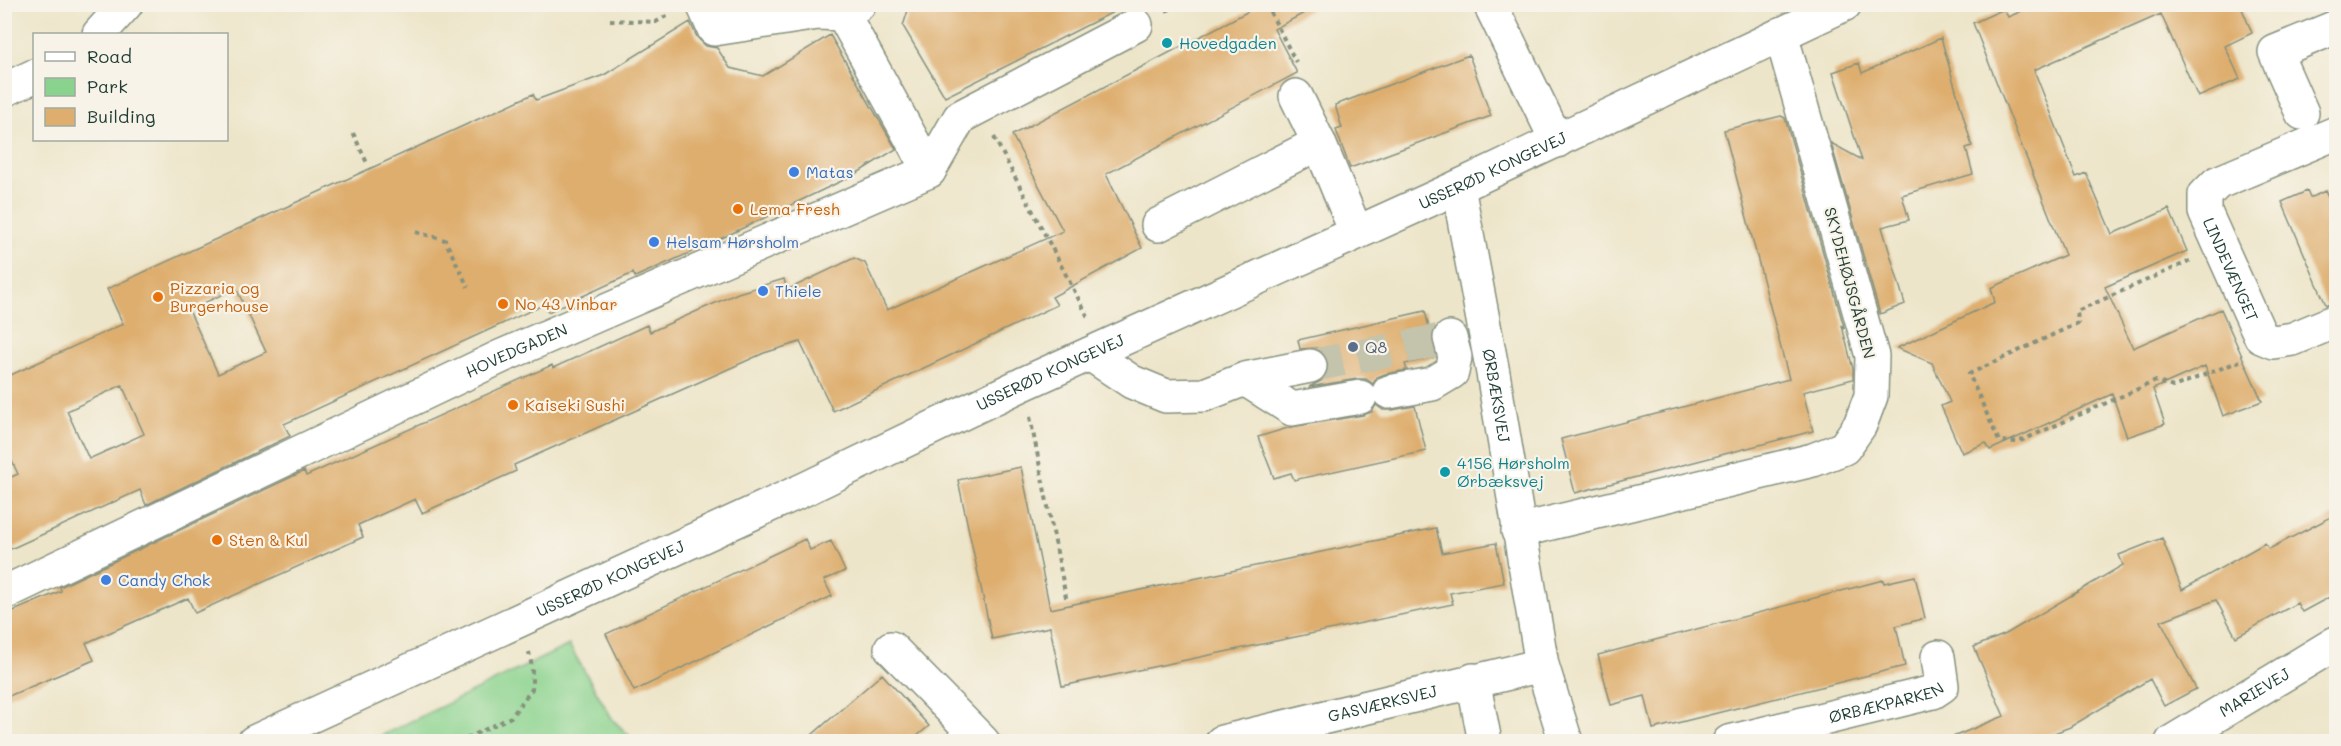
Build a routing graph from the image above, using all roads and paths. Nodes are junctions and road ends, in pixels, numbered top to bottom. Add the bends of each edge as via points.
1 (126, 4) edge
2 (1266, 4) edge
3 (1490, 4) edge
4 (1845, 4) edge
5 (690, 7) edge
6 (840, 10) edge
7 (610, 20) dead end
8 (1136, 25) dead end
9 (2337, 27) edge
10 (100, 33) edge
11 (1780, 34) junction
12 (33, 76) edge
13 (4, 90) edge
14 (1296, 96) joint
15 (979, 107) junction
16 (2302, 113) dead end
17 (353, 133) dead end
18 (2337, 133) edge
19 (1557, 141) junction
20 (1319, 143) junction
21 (368, 163) dead end
22 (928, 171) junction
23 (1458, 188) junction
24 (1158, 225) dead end
25 (416, 232) dead end
26 (1356, 232) junction
27 (2221, 247) junction
28 (468, 288) dead end
29 (2337, 321) edge
30 (1485, 331) junction
31 (2261, 337) junction
32 (1097, 351) junction
33 (1310, 366) tunnel mouth
34 (1245, 379) junction
35 (1023, 384) junction
36 (1518, 531) junction
37 (4, 593) edge
38 (1067, 602) dead end
39 (521, 619) junction
40 (2337, 643) edge
41 (891, 648) dead end
42 (1938, 657) dead end
43 (1542, 665) junction
44 (1473, 680) junction
45 (254, 741) edge
46 (459, 741) edge
47 (983, 741) edge
48 (1222, 741) edge
49 (1485, 741) edge
50 (1566, 741) edge
51 (1729, 741) edge
52 (2172, 741) edge

1 - 10 street
2 - 14 path via 1310,89
3 - 19 street
4 - 11 street, USSERØD KONGEVEJ
5 - 6 street via 714,29
5 - 7 path via 656,22
6 - 22 street
8 - 15 street
9 - 16 street via 2275,52
11 - 19 street, USSERØD KONGEVEJ
11 - 36 street, SKYDEHØJSGÅRDEN via 1872,357 1871,396 1860,425 1844,448 1813,460
12 - 13 street
14 - 20 street
15 - 22 street via 960,117
15 - 32 path
17 - 21 path
18 - 27 street, LINDEVÆNGET via 2217,183 2205,195 2205,212
19 - 23 street, USSERØD KONGEVEJ
20 - 24 street
20 - 26 street
22 - 37 street, HOVEDGADEN via 500,357
23 - 26 street, USSERØD KONGEVEJ
23 - 30 street, ØRBÆKSVEJ
25 - 28 path via 445,240
26 - 32 street, USSERØD KONGEVEJ
27 - 31 street, LINDEVÆNGET
27 - 31 path via 2077,311 2078,323 1969,374 1999,441 2018,442 2156,381 2173,387 2248,358
29 - 31 street, LINDEVÆNGET via 2293,339 2273,342
30 - 34 street via 1445,339 1455,357 1452,372 1432,384 1292,409
30 - 36 street, ØRBÆKSVEJ
32 - 34 street via 1132,382 1166,396 1204,395
32 - 35 street, USSERØD KONGEVEJ
33 - 34 street
35 - 38 path
35 - 39 street, USSERØD KONGEVEJ
36 - 43 street, ØRBÆKSVEJ
39 - 45 street, USSERØD KONGEVEJ
39 - 46 path via 532,667 532,689 511,717
40 - 52 street, MARIEVEJ
41 - 47 street
42 - 51 street, ØRBÆKPARKEN via 1942,686 1933,692
43 - 44 street, GASVÆRKSVEJ
43 - 50 street, ØRBÆKSVEJ
44 - 48 street, GASVÆRKSVEJ
44 - 49 street

